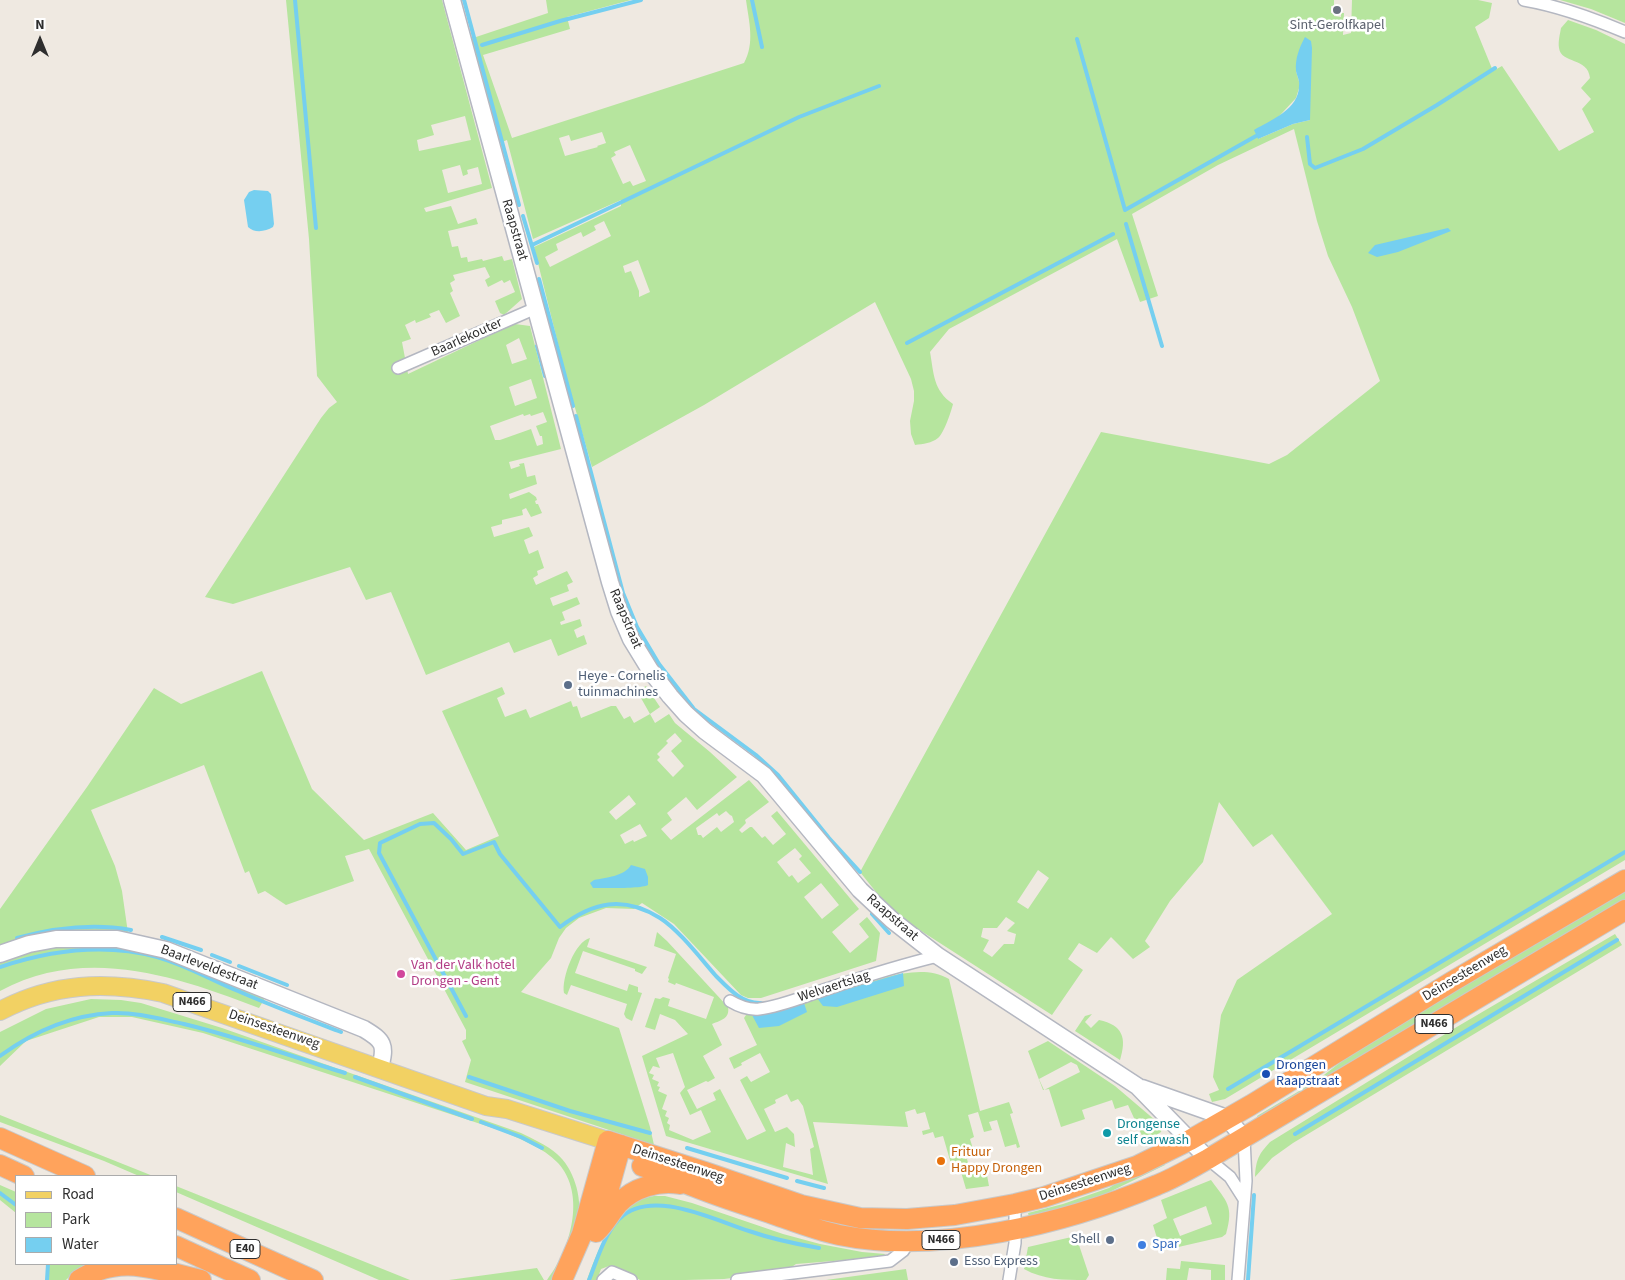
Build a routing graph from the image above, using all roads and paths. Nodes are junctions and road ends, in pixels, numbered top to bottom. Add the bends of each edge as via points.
1 (452, 0) edge
2 (1524, 0) edge
3 (1625, 32) edge
4 (536, 308) junction
5 (398, 368) dead end
6 (1625, 880) edge
7 (1625, 910) edge
8 (0, 954) edge
9 (938, 956) junction
10 (730, 1001) dead end
11 (0, 1011) edge
12 (380, 1068) junction
13 (1137, 1086) junction
14 (1227, 1118) junction
15 (0, 1138) edge
16 (1244, 1138) junction
17 (1190, 1140) junction
18 (613, 1149) junction
19 (1208, 1159) junction
20 (0, 1165) edge
21 (22, 1175) edge
22 (83, 1175) edge
23 (696, 1187) junction
24 (1244, 1199) junction
25 (1015, 1204) junction
26 (178, 1219) edge
27 (908, 1219) junction
28 (1015, 1228) junction
29 (596, 1232) junction
30 (909, 1242) junction
31 (178, 1247) edge
32 (79, 1280) edge
33 (200, 1280) edge
34 (250, 1280) edge
35 (313, 1280) edge
36 (562, 1280) edge
37 (577, 1280) edge
38 (603, 1280) edge
39 (631, 1280) edge
40 (737, 1280) edge
41 (1009, 1280) edge
42 (1238, 1280) edge

1 - 4 street, Raapstraat
2 - 3 street via 1590,17
4 - 5 street, Baarlekouter
4 - 9 street, Raapstraat via 619,611 650,670 686,714 764,776 860,890
6 - 14 highway, Deinsesteenweg / N466
7 - 16 highway, Deinsesteenweg / N466
8 - 12 street, Baarleveldestraat via 29,944 86,938 116,939 166,950 364,1029 382,1044 384,1054
9 - 10 street, Welvaertslag via 776,1006 749,1009
9 - 13 street, Raapstraat
11 - 12 main road, Deinsesteenweg / N466 via 40,994 65,988 94,985 140,988 188,1000
12 - 18 main road, Deinsesteenweg / N466 via 486,1106 507,1109
13 - 14 street, Raapstraat
13 - 17 street, Raapstraat
14 - 16 street
14 - 17 highway, Deinsesteenweg / N466
15 - 22 highway
16 - 19 highway, Deinsesteenweg / N466
16 - 24 street
17 - 19 street, Raapstraat
17 - 25 highway, Deinsesteenweg / N466 via 1121,1172
18 - 23 highway, Deinsesteenweg / N466
18 - 27 highway, Deinsesteenweg / N466 via 801,1205 860,1218
18 - 29 highway
18 - 36 highway
19 - 24 street via 1230,1177
19 - 28 highway, Deinsesteenweg / N466 via 1116,1202
20 - 21 highway
23 - 29 highway via 670,1183 642,1188 619,1203
23 - 30 highway, Deinsesteenweg / N466 via 808,1227 866,1239
24 - 42 street
25 - 27 highway, Deinsesteenweg / N466 via 955,1215
25 - 28 street
26 - 35 highway, E40
27 - 30 highway
28 - 30 highway, Deinsesteenweg / N466
28 - 41 street
29 - 37 highway
30 - 40 street via 890,1261
31 - 34 highway, E40
32 - 33 highway via 116,1265 145,1266
38 - 39 street via 612,1272

